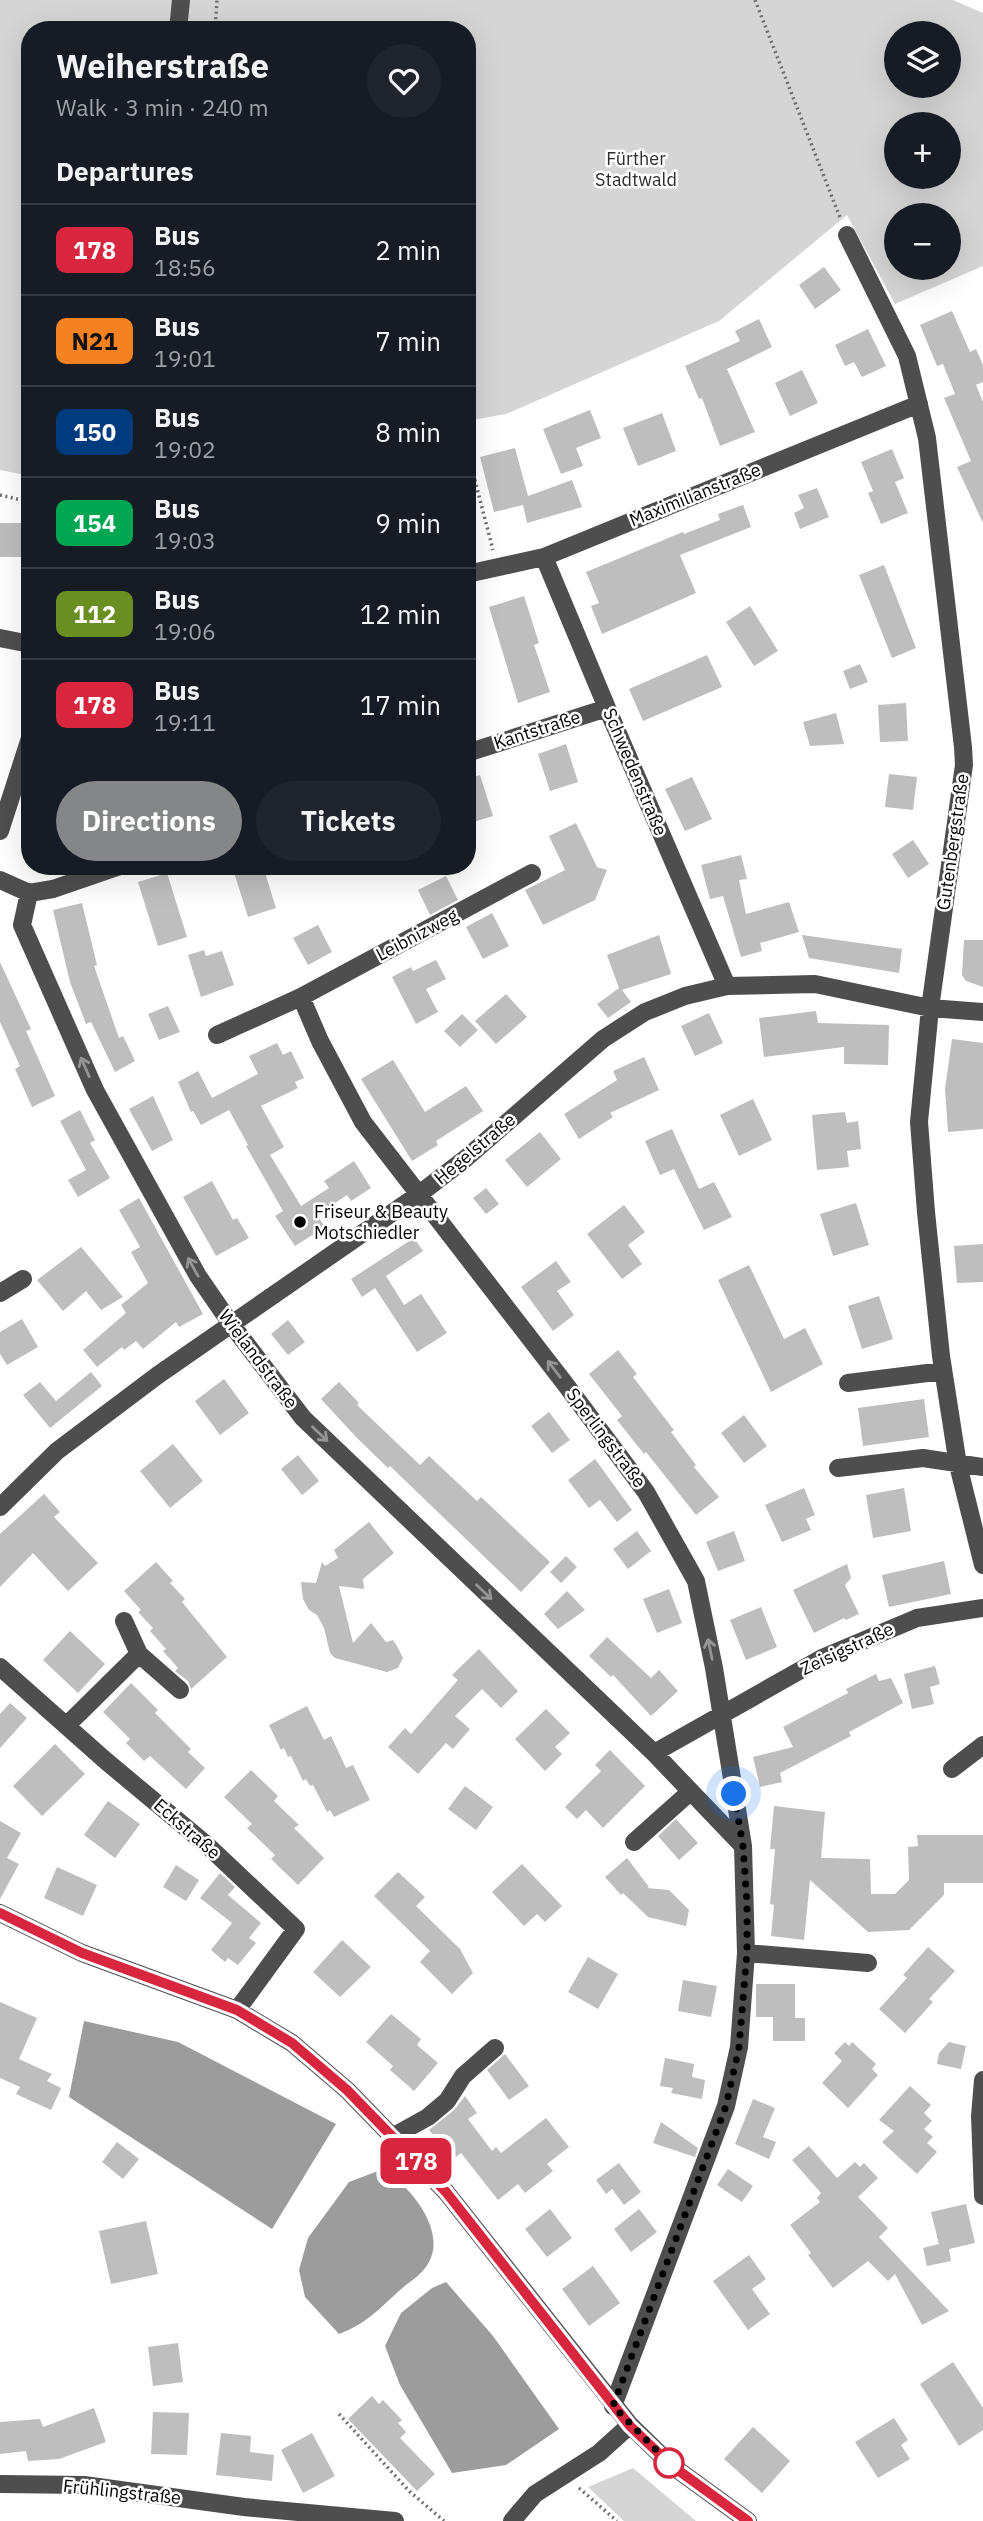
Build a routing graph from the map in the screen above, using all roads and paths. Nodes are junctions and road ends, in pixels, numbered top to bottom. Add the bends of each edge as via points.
1 (181, 0) edge
2 (217, 0) edge
3 (755, 0) edge
4 (179, 21) edge
5 (216, 21) edge
6 (847, 235) joint
7 (919, 404) junction
8 (476, 484) edge
9 (0, 495) edge
10 (21, 500) edge
11 (544, 557) junction
12 (498, 569) junction
13 (476, 573) edge
14 (0, 638) edge
15 (21, 642) edge
16 (607, 708) junction
17 (476, 749) edge
18 (21, 766) edge
19 (0, 831) edge
20 (532, 873) dead end
21 (94, 875) edge
22 (0, 880) edge
23 (29, 893) junction
24 (727, 986) junction
25 (301, 997) junction
26 (930, 1008) junction
27 (983, 1012) edge
28 (217, 1035) dead end
29 (418, 1195) junction
30 (23, 1279) dead end
31 (0, 1293) edge
32 (231, 1324) junction
33 (943, 1371) junction
34 (848, 1384) dead end
35 (958, 1465) junction
36 (983, 1467) edge
37 (838, 1468) dead end
38 (0, 1507) edge
39 (983, 1565) edge
40 (983, 1608) edge
41 (124, 1621) dead end
42 (139, 1654) junction
43 (0, 1667) edge
44 (180, 1690) dead end
45 (721, 1716) junction
46 (66, 1726) junction
47 (983, 1745) edge
48 (654, 1753) junction
49 (952, 1769) dead end
50 (690, 1792) junction
51 (634, 1842) dead end
52 (743, 1846) junction
53 (2, 1917) edge
54 (747, 1952) junction
55 (868, 1963) dead end
56 (237, 2010) junction
57 (495, 2048) dead end
58 (983, 2080) edge
59 (392, 2137) junction
60 (983, 2196) edge
61 (613, 2406) junction
62 (339, 2414) dead end
63 (630, 2426) junction
64 (562, 2478) junction
65 (0, 2484) edge
66 (243, 2514) edge
67 (395, 2521) edge
68 (444, 2521) edge
69 (512, 2521) edge
70 (617, 2521) edge
71 (748, 2521) edge

1 - 4 street
2 - 5 path
3 - 6 path
6 - 7 street, Gutenbergstraße via 907,356
7 - 11 street, Maximilianstraße
7 - 26 street, Gutenbergstraße via 964,765
8 - 12 path
9 - 10 path
11 - 12 street, Maximilianstraße
11 - 16 street, Schwedenstraße
12 - 13 street, Maximilianstraße
14 - 15 street
16 - 17 street, Kantstraße
16 - 24 street, Schwedenstraße
18 - 19 street
20 - 25 street, Leibnizweg
21 - 23 street
22 - 23 street
32 -> 23 street, Wielandstraße via 198,1276 94,1090 22,925
24 - 26 street, Hegelstraße via 815,985
24 - 29 street, Hegelstraße via 645,1012 603,1039
25 - 28 street, Leibnizweg
25 - 29 street via 363,1122
26 - 27 street, Hegelstraße
26 - 33 street, Gutenbergstraße via 919,1122
29 - 32 street, Hegelstraße
45 -> 29 street, Sperlingstraße via 696,1581 646,1492
30 - 31 street
32 - 38 street, Hegelstraße via 57,1451
32 -> 48 street, Wielandstraße via 303,1418
33 - 34 street
33 - 35 street, Gutenbergstraße
35 - 36 street
35 - 37 street via 923,1458
35 - 39 street, Gutenbergstraße
40 - 45 street, Zeisigstraße via 917,1618 822,1658
41 - 42 street
42 - 44 street
42 - 46 street
43 - 46 street, Eckstraße
45 - 48 street, Zeisigstraße
45 - 52 street, Sperlingstraße
46 - 56 street, Eckstraße via 208,1846 296,1929
47 - 49 street
48 - 50 street, Wielandstraße
50 - 51 street
50 - 52 street, Wielandstraße
52 - 54 street, Sperlingstraße
53 - 56 street via 82,1953
54 - 55 street
54 - 61 street, Sperlingstraße via 739,2047 726,2106
56 - 59 street via 292,2043
57 - 59 street via 463,2076 438,2109
58 - 60 street
59 - 61 street via 446,2192
61 - 63 street
62 - 68 path via 409,2491
63 - 64 street
63 - 71 street via 671,2465
64 - 69 street via 535,2494
64 - 70 path
65 - 66 street, Frühlingstraße via 84,2485
66 - 67 street, Frühlingstraße

